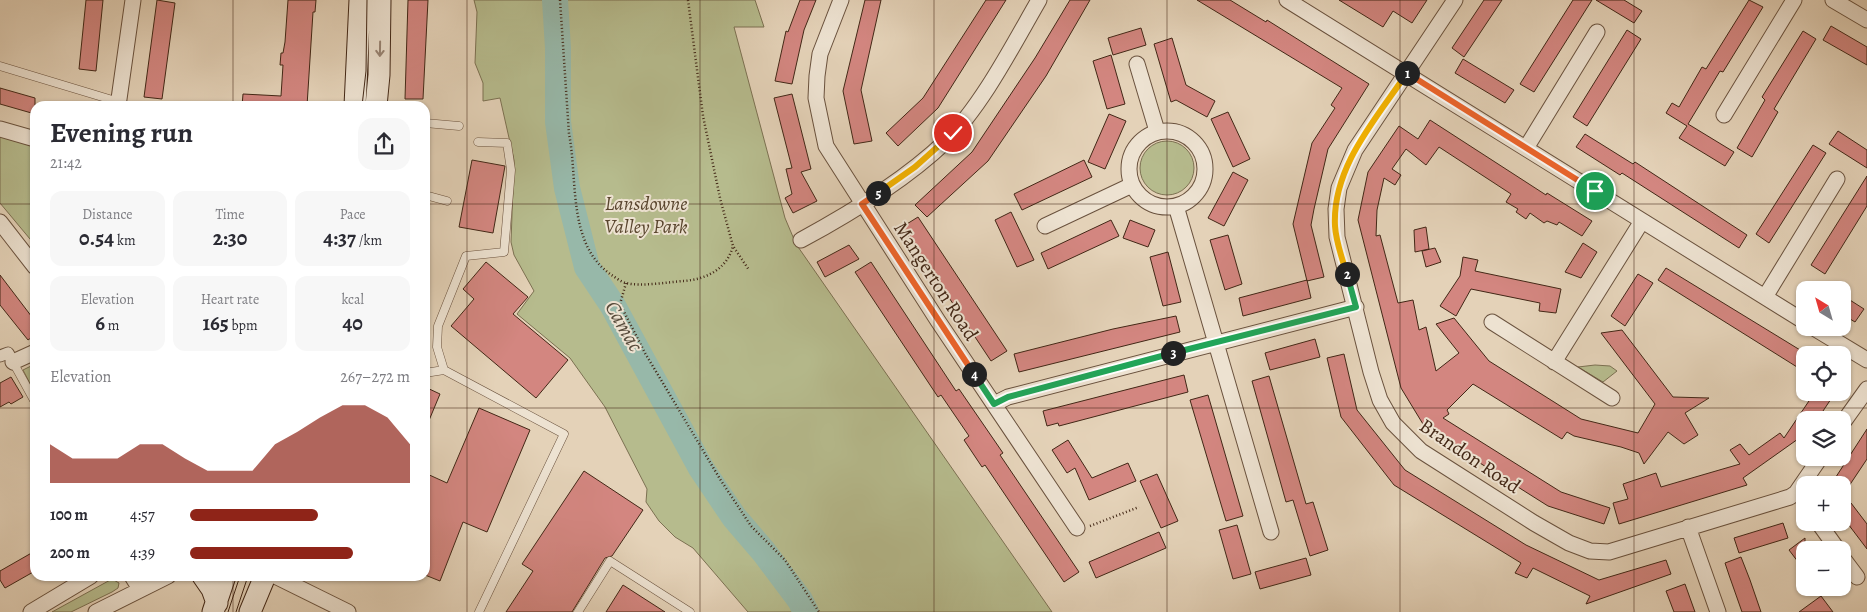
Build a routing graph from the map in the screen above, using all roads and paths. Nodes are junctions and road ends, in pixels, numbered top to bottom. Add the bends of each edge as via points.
1 (133, 0) edge
2 (360, 0) edge
3 (380, 0) edge
4 (560, 0) edge
5 (688, 0) edge
6 (841, 0) edge
7 (1039, 0) edge
8 (1287, 0) edge
9 (1455, 0) edge
10 (1794, 0) edge
11 (1833, 0) edge
12 (1867, 20) edge
13 (1597, 32) dead end
14 (1137, 64) dead end
15 (0, 66) edge
16 (1407, 73) junction
17 (110, 101) edge
18 (119, 101) edge
19 (355, 101) edge
20 (376, 101) edge
21 (1724, 115) dead end
22 (430, 123) edge
23 (459, 126) dead end
24 (0, 129) edge
25 (1157, 131) junction
26 (30, 138) edge
27 (478, 142) dead end
28 (1526, 148) junction
29 (1837, 179) dead end
30 (1132, 185) junction
31 (430, 196) edge
32 (448, 201) dead end
33 (862, 204) junction
34 (1176, 206) junction
35 (1642, 221) junction
36 (0, 222) edge
37 (1045, 226) dead end
38 (802, 240) dead end
39 (733, 246) junction
40 (30, 261) edge
41 (749, 270) dead end
42 (626, 283) junction
43 (1765, 297) junction
44 (1356, 307) junction
45 (1796, 316) edge
46 (1492, 322) dead end
47 (1827, 336) edge
48 (1216, 342) junction
49 (30, 353) edge
50 (6, 359) edge
51 (1867, 360) edge
52 (1554, 362) junction
53 (444, 370) junction
54 (430, 372) edge
55 (1867, 389) edge
56 (30, 395) edge
57 (1612, 398) dead end
58 (994, 404) junction
59 (1851, 411) edge
60 (1796, 500) edge
61 (1140, 506) dead end
62 (1688, 527) junction
63 (1077, 528) joint
64 (1271, 532) dead end
65 (1851, 569) edge
66 (1857, 577) dead end
67 (83, 581) edge
68 (206, 581) edge
69 (224, 581) edge
70 (263, 581) edge
71 (285, 581) edge
72 (136, 583) edge
73 (215, 607) edge
74 (31, 612) edge
75 (96, 612) edge
76 (250, 612) edge
77 (348, 612) edge
78 (479, 612) edge
79 (578, 612) edge
80 (690, 612) edge
81 (819, 612) edge
82 (1718, 612) edge

1 - 18 street
2 - 19 main road
3 -> 20 main road
4 - 42 path via 573,181 581,225 599,264
5 - 39 path via 708,142
6 - 33 street, Mangerton Road via 820,54 816,98 826,146
7 - 33 street via 978,100 953,133 915,167
8 - 16 street
9 - 16 street, Brandon Road
10 - 21 street
11 - 12 street
13 - 28 street
14 - 25 street
15 - 17 lane
16 - 28 street
16 - 44 street, Brandon Road via 1355,150 1339,188 1337,237
22 - 23 lane
24 - 26 street
25 - 30 street via 1142,139 1132,152 1128,169
25 - 34 street via 1175,131 1192,139 1205,164 1198,190 1185,203
27 - 53 lane via 506,143 511,170 504,252 466,256 438,326 437,347
28 - 35 street
29 - 43 street
30 - 34 street via 1150,204
30 - 37 street
31 - 32 lane
33 - 38 street
33 - 58 street, Mangerton Road
34 - 48 street
35 - 43 street
35 - 52 street
36 - 40 street
39 - 41 path
39 - 42 path via 726,262 702,278
42 - 81 path via 620,304 644,354 750,526 785,560
43 - 45 street
44 - 48 street
44 - 62 street, Brandon Road via 1380,400 1398,429 1420,451 1534,523 1569,543 1590,550 1609,552
46 - 52 street
47 - 51 street
48 - 58 street via 1008,397
48 - 64 street
49 - 50 street
50 - 56 lane
52 - 57 street
53 - 54 lane
53 - 78 lane via 564,434
55 - 59 street
58 - 63 street, Mangerton Road
60 - 62 street, Brandon Road
61 - 63 path
62 - 82 street
65 - 66 street
67 - 74 street
68 - 73 main road via 212,589
69 - 73 main road
70 - 76 main road
71 - 77 street
72 - 75 street
79 - 80 lane via 610,561

